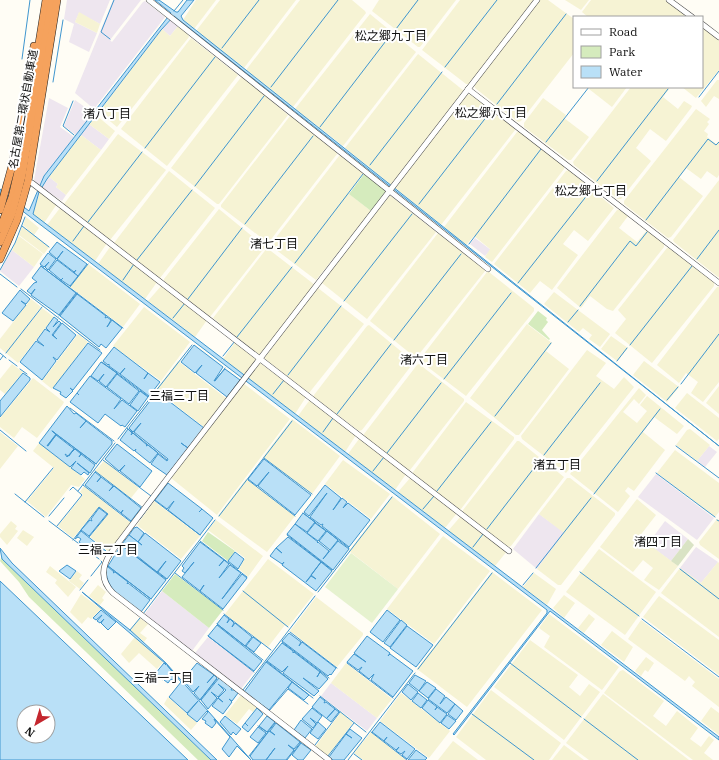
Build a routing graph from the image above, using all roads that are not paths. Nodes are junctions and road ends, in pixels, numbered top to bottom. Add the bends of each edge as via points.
1 (42, 0) edge
2 (46, 0) edge
3 (52, 0) edge
4 (57, 0) edge
5 (149, 0) edge
6 (537, 0) edge
7 (669, 0) edge
8 (691, 16) edge
9 (703, 25) edge
10 (719, 37) edge
11 (468, 89) junction
12 (30, 182) junction
13 (391, 189) junction
14 (0, 210) edge
15 (0, 229) edge
16 (0, 242) edge
17 (0, 259) edge
18 (488, 269) dead end
19 (719, 283) edge
20 (260, 359) junction
21 (509, 551) dead end
22 (329, 760) edge

1 - 14 highway via 12,166
2 - 15 highway, 名古屋第二環状自動車道 via 19,167 12,197
3 - 16 highway, 名古屋第二環状自動車道 via 24,171 17,200
4 - 12 highway
5 - 13 street
6 - 11 street
7 - 8 street
9 - 10 street
11 - 13 street
11 - 19 street
12 - 17 highway
12 - 20 street
13 - 18 street
13 - 20 street
20 - 21 street
20 - 22 street via 110,554 104,566 105,580 109,589 118,598

